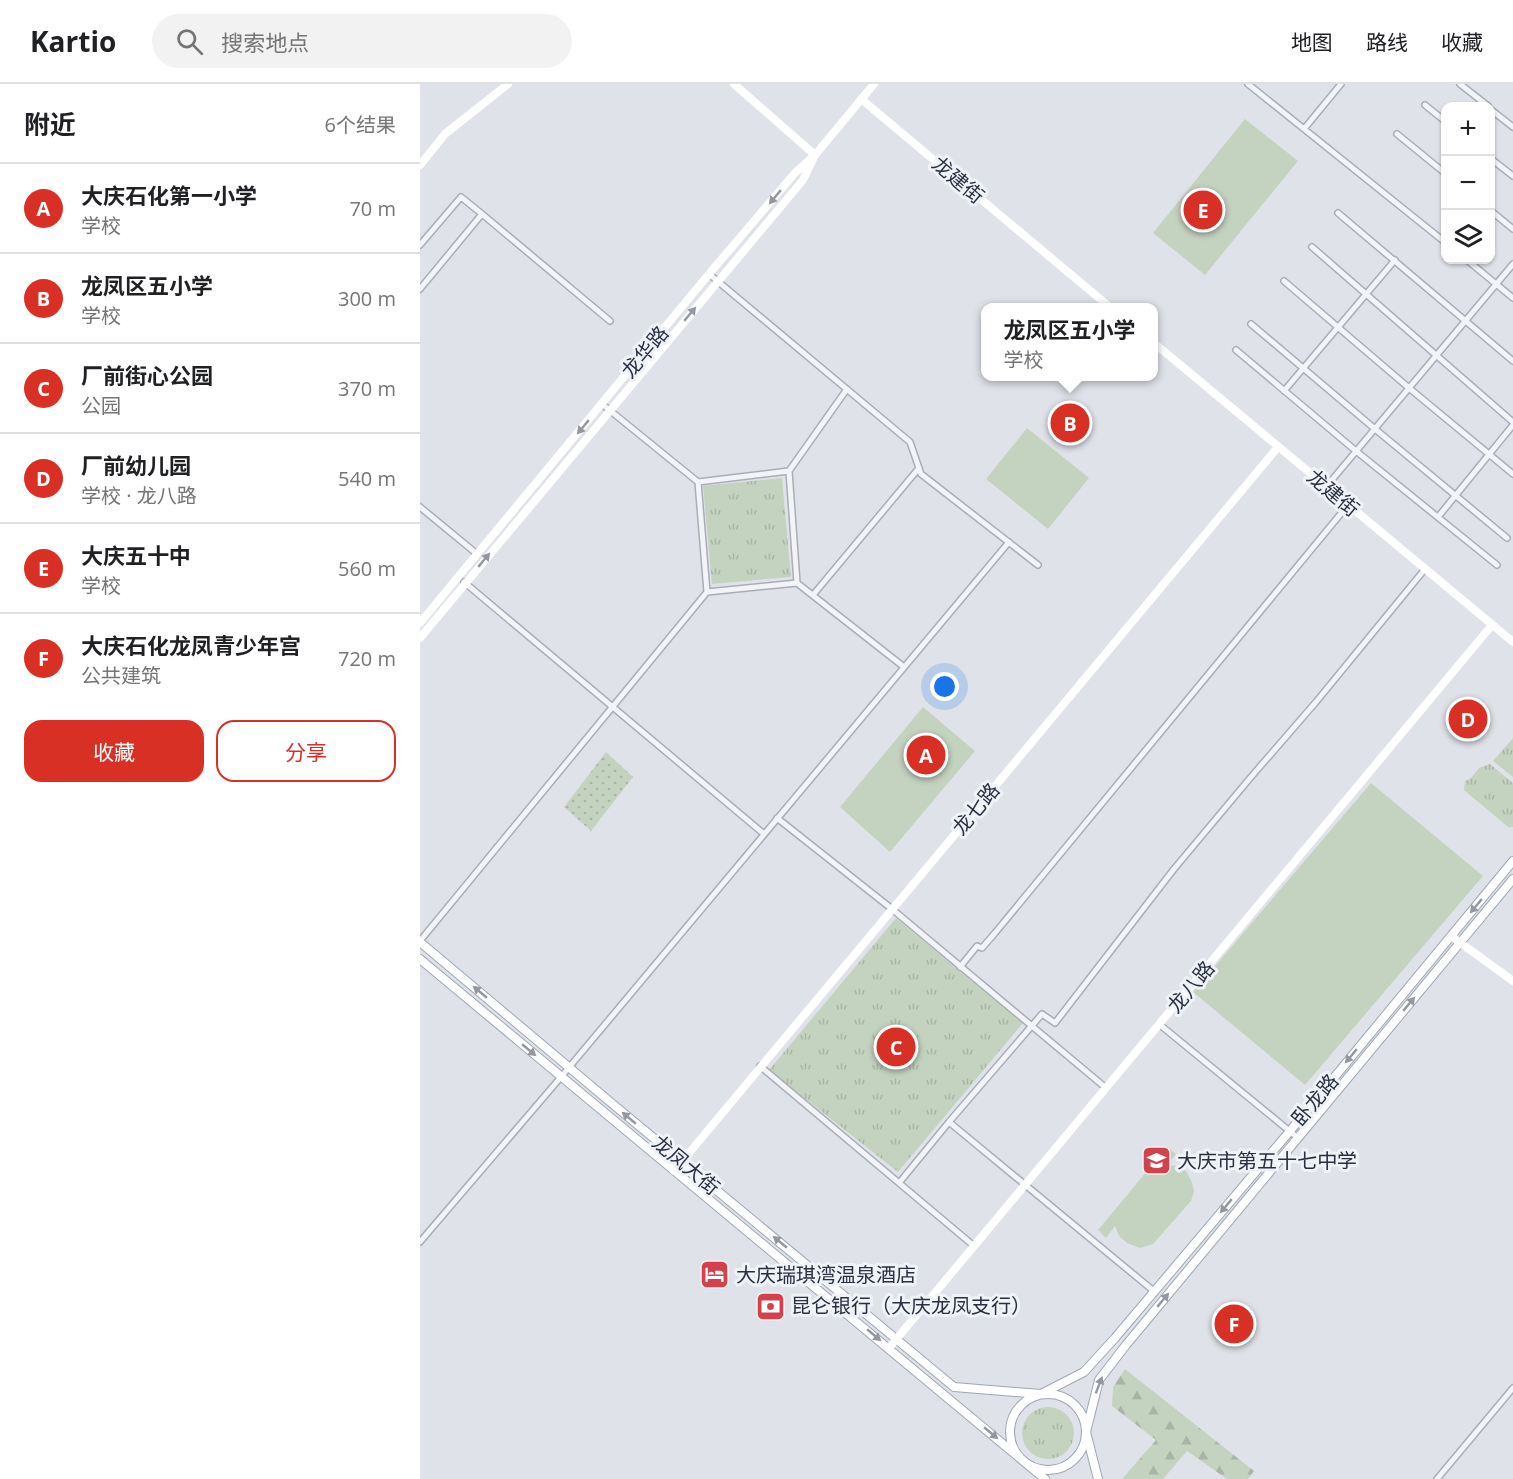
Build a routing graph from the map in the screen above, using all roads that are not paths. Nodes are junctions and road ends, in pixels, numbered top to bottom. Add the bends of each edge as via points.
1 (508, 84) edge
2 (734, 84) edge
3 (874, 84) edge
4 (1248, 84) edge
5 (1341, 84) edge
6 (1460, 84) edge
7 (861, 99) junction
8 (1482, 102) edge
9 (1425, 105) dead end
10 (1495, 113) edge
11 (1441, 118) edge
12 (1513, 127) edge
13 (1304, 129) junction
14 (1397, 134) dead end
15 (815, 155) junction
16 (1495, 161) edge
17 (420, 165) edge
18 (1441, 170) edge
19 (1513, 176) edge
20 (1338, 213) dead end
21 (1495, 213) edge
22 (482, 214) junction
23 (1513, 229) edge
24 (1441, 239) edge
25 (420, 245) edge
26 (1312, 247) dead end
27 (1395, 260) junction
28 (1472, 264) edge
29 (1513, 264) edge
30 (710, 274) junction
31 (718, 281) junction
32 (1284, 281) dead end
33 (1496, 284) junction
34 (420, 290) edge
35 (1367, 293) junction
36 (1513, 298) edge
37 (1105, 303) edge
38 (610, 321) dead end
39 (1465, 321) junction
40 (1251, 324) dead end
41 (1338, 327) junction
42 (1158, 346) edge
43 (1236, 350) dead end
44 (1436, 355) junction
45 (1513, 361) edge
46 (1304, 368) junction
47 (1409, 388) junction
48 (847, 389) junction
49 (1284, 391) junction
50 (602, 404) junction
51 (610, 410) junction
52 (1513, 424) edge
53 (1375, 429) junction
54 (1278, 447) junction
55 (1356, 451) junction
56 (1490, 454) junction
57 (919, 468) junction
58 (789, 471) junction
59 (1513, 474) edge
60 (698, 482) junction
61 (1326, 487) junction
62 (1455, 495) junction
63 (1348, 506) junction
64 (420, 507) edge
65 (1438, 517) junction
66 (1507, 538) dead end
67 (1009, 542) junction
68 (477, 554) junction
69 (1038, 565) dead end
70 (1497, 565) dead end
71 (1425, 569) junction
72 (459, 577) junction
73 (466, 583) junction
74 (797, 583) junction
75 (707, 591) junction
76 (813, 595) junction
77 (420, 622) edge
78 (1492, 625) junction
79 (420, 638) edge
80 (1513, 642) edge
81 (904, 667) junction
82 (613, 706) junction
83 (777, 818) junction
84 (764, 834) junction
85 (1513, 861) edge
86 (1513, 879) edge
87 (892, 909) junction
88 (1451, 936) junction
89 (420, 942) edge
90 (1460, 942) junction
91 (420, 959) edge
92 (960, 967) junction
93 (1513, 981) edge
94 (1159, 1024) junction
95 (1032, 1026) junction
96 (760, 1066) junction
97 (569, 1067) junction
98 (561, 1077) junction
99 (1106, 1088) junction
100 (949, 1122) junction
101 (1290, 1131) junction
102 (1298, 1138) junction
103 (681, 1161) junction
104 (674, 1171) junction
105 (899, 1183) junction
106 (1025, 1185) junction
107 (420, 1242) edge
108 (974, 1246) junction
109 (1155, 1292) junction
110 (897, 1339) junction
111 (889, 1348) junction
112 (1513, 1388) edge
113 (1041, 1394) junction
114 (1086, 1432) junction
115 (1024, 1461) junction
116 (1046, 1479) edge
117 (1098, 1479) edge
118 (1437, 1479) edge

1 - 17 street via 446,134
2 - 15 street
3 - 7 street, 龙华路
4 - 13 street
5 - 13 street
6 - 8 street
7 - 15 street, 龙华路
7 - 37 street, 龙建街
9 - 11 street
10 - 12 street
13 - 24 street
14 - 18 street
15 -> 30 street, 龙华路 via 795,173
15 - 31 street via 803,180
16 - 19 street
20 - 27 street
21 - 23 street
22 - 25 street via 460,196
22 - 34 street
22 - 38 street
26 - 35 street
27 - 35 street
27 - 39 street
28 - 33 street
29 - 33 street
30 - 31 street
30 - 50 street, 龙华路
31 - 48 street
51 -> 31 street
32 - 41 street
33 - 36 street
33 - 39 street
35 - 41 street
35 - 44 street
39 - 44 street
39 - 45 street
40 - 46 street
41 - 46 street
41 - 47 street
42 - 54 street, 龙建街
43 - 49 street
44 - 47 street
44 - 52 street
46 - 49 street
46 - 53 street
47 - 53 street
47 - 56 street
48 - 57 street via 910,442
48 - 58 street
49 - 55 street
50 - 51 street
50 -> 68 street, 龙华路
51 - 60 street
73 -> 51 street
52 - 56 street
53 - 55 street
53 - 62 street
54 - 61 street, 龙建街
54 - 87 street, 龙七路
55 - 61 street
55 - 65 street
56 - 59 street
56 - 62 street
57 - 67 street via 921,474
57 - 76 street
58 - 60 street
58 - 74 street
60 - 75 street
61 - 63 street, 龙建街
62 - 65 street
62 - 66 street
63 - 71 street, 龙建街
63 - 92 street via 995,933 982,948 977,946
64 - 68 street
65 - 70 street
67 - 69 street
67 - 81 street
68 - 72 street, 龙华路
71 - 78 street, 龙建街
71 - 95 street via 1174,869 1054,1023 1042,1014
72 - 73 street
72 - 77 street, 龙华路
73 - 79 street
73 - 82 street
74 - 75 street
74 - 76 street
75 - 82 street
76 - 81 street
78 - 80 street, 龙建街
78 - 94 street, 龙八路
81 - 83 street
82 - 84 street
82 - 89 street
83 - 84 street
83 - 87 street
84 - 97 street
85 -> 88 main road, 卧龙路
86 - 90 main road, 卧龙路
87 - 92 street
87 - 96 street, 龙七路
88 - 90 street
88 -> 101 main road, 卧龙路
97 -> 89 main road, 龙凤大街
90 - 93 street
102 -> 90 main road, 卧龙路
91 -> 98 main road, 龙凤大街
92 - 95 street
94 - 99 street, 龙八路
94 - 101 street
95 - 99 street
95 - 100 street
96 - 103 street, 龙七路
96 - 105 street
97 - 98 street
103 -> 97 main road, 龙凤大街
98 - 104 main road, 龙凤大街
98 - 107 street
99 - 106 street, 龙八路
100 - 105 street
100 - 106 street
101 - 102 street
101 -> 109 main road, 卧龙路
114 -> 102 main road, 卧龙路 via 1099,1380
103 - 104 street, 龙七路
110 -> 103 main road, 龙凤大街
104 -> 111 main road, 龙凤大街
105 - 108 street
106 - 108 street, 龙八路
106 - 109 street
108 - 110 street, 龙八路
109 - 113 main road, 卧龙路 via 1084,1372
110 - 111 street, 龙八路
110 - 113 main road, 龙凤大街 via 954,1387
111 -> 115 main road, 龙凤大街
112 - 118 street
113 - 114 main road via 1063,1396 1072,1402 1080,1410
113 - 115 main road via 1029,1398 1013,1416 1011,1440
114 - 115 main road via 1080,1452 1064,1466 1043,1469
114 - 117 main road
115 - 116 main road, 龙凤大街

